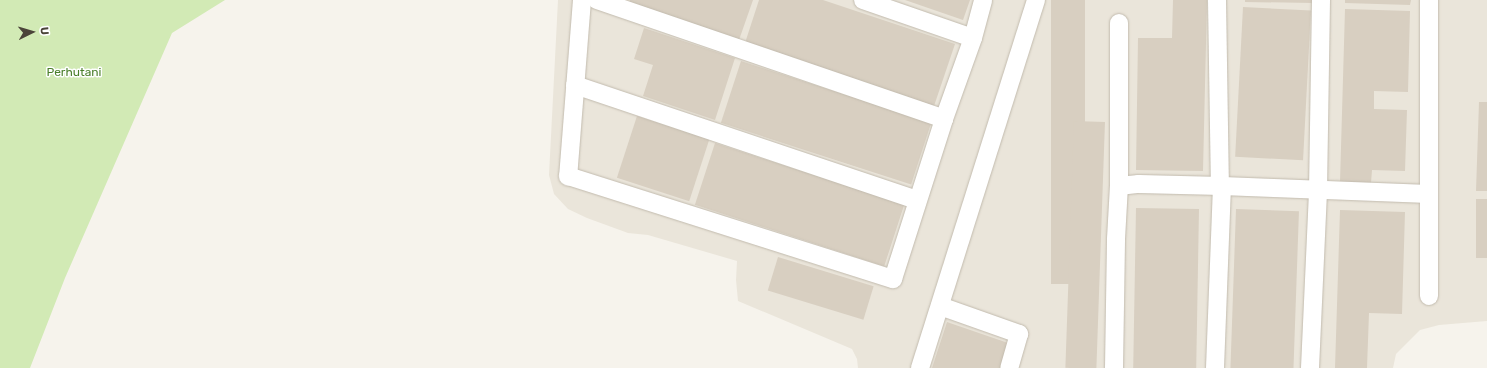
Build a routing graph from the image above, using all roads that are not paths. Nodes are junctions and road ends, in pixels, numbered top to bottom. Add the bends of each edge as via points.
1 (582, 0) edge
2 (597, 0) edge
3 (863, 0) edge
4 (983, 0) edge
5 (1036, 0) edge
6 (1218, 0) edge
7 (1321, 0) edge
8 (1429, 0) edge
9 (1118, 22) dead end
10 (973, 38) junction
11 (576, 85) junction
12 (944, 119) junction
13 (1119, 186) junction
14 (1221, 186) junction
15 (1318, 191) junction
16 (1429, 194) junction
17 (917, 200) junction
18 (1429, 296) dead end
19 (940, 306) junction
20 (920, 368) edge
21 (1009, 368) edge
22 (1114, 368) edge
23 (1215, 368) edge
24 (1310, 368) edge

1 - 11 street
2 - 12 street
3 - 10 street
4 - 10 street
5 - 19 street
6 - 14 street
7 - 15 street
8 - 16 street
9 - 13 street
10 - 12 street
11 - 17 street
11 - 17 street via 568,176 893,279
12 - 17 street
13 - 14 street
13 - 22 street
14 - 15 street
14 - 23 street
15 - 16 street
15 - 24 street
16 - 18 street
19 - 20 street
19 - 21 street via 1019,334

